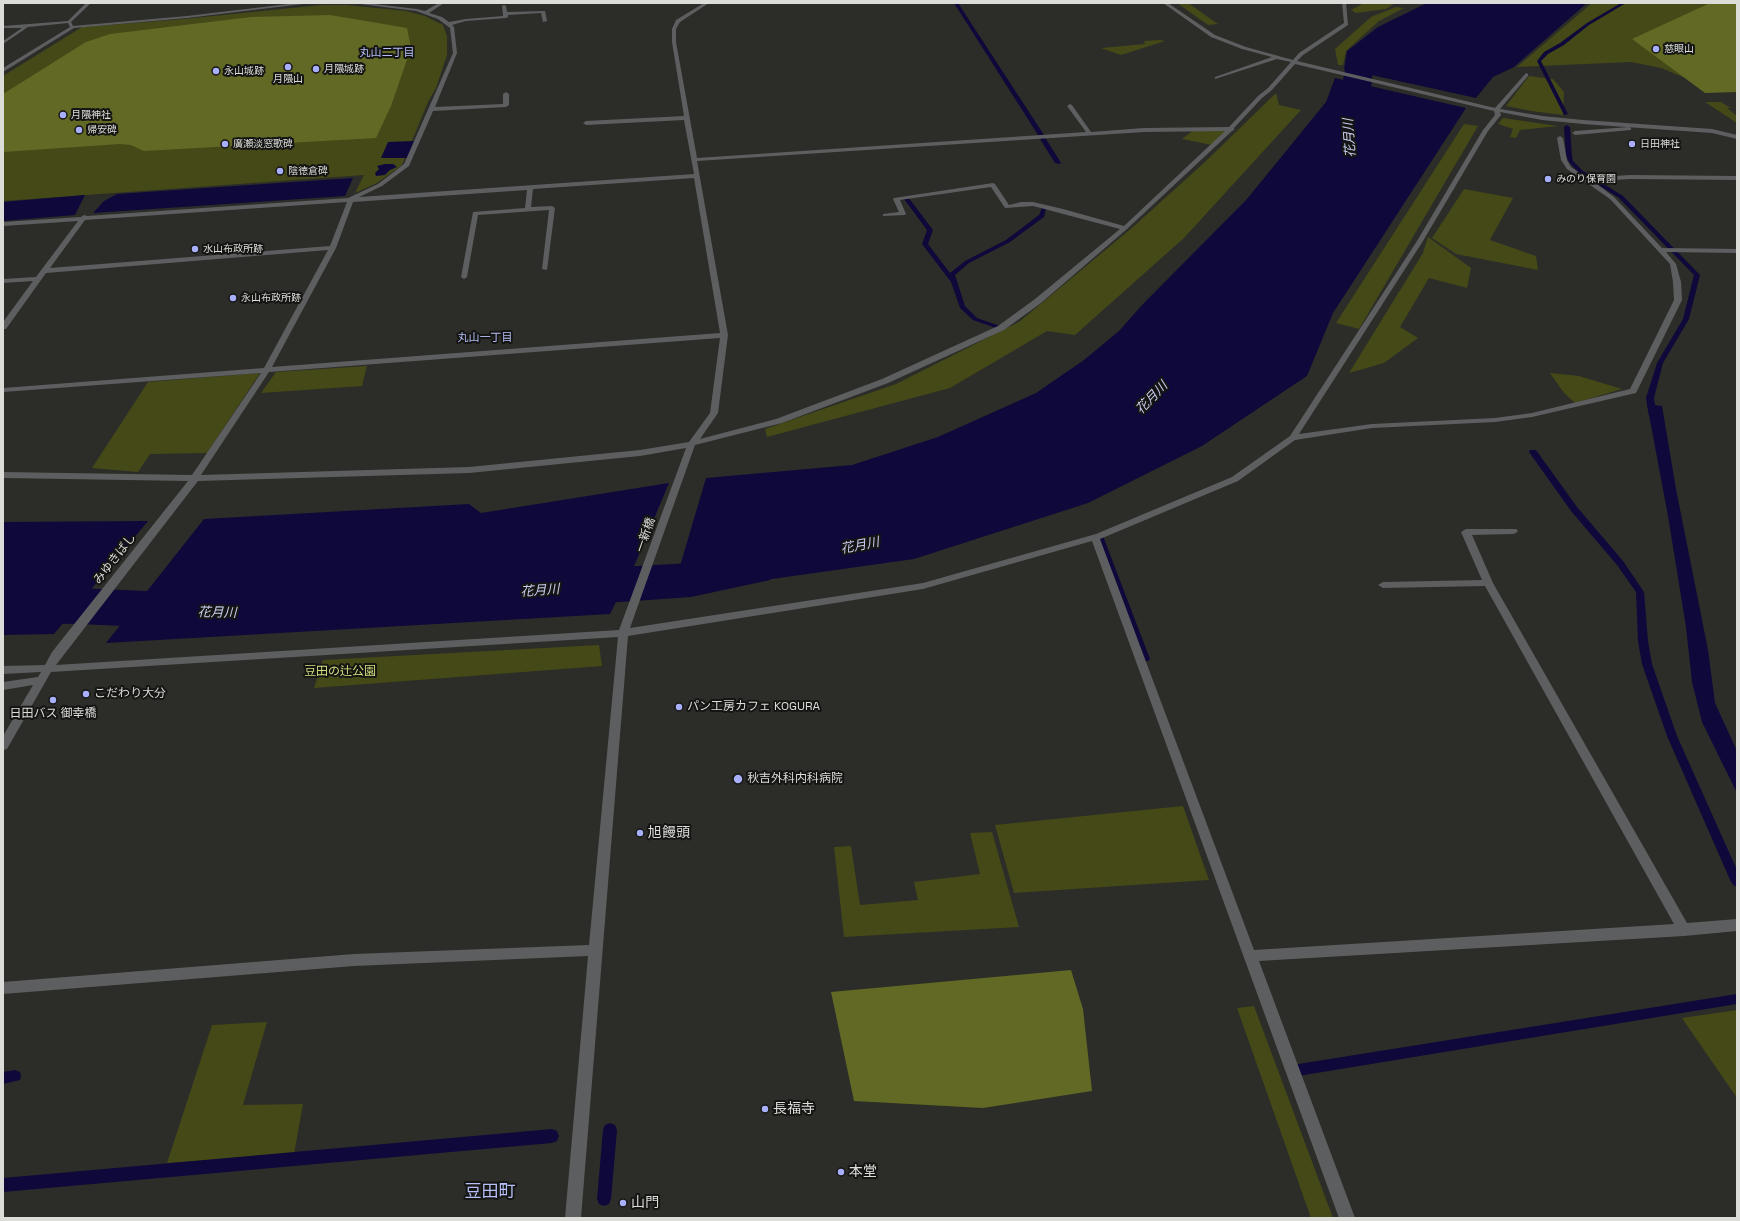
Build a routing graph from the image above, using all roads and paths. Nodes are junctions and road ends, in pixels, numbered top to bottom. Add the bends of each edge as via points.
1 (89, 3) edge
2 (248, 3) edge
3 (310, 3) edge
4 (354, 3) edge
5 (442, 3) edge
6 (707, 3) edge
7 (1165, 3) edge
8 (1344, 3) edge
9 (504, 6) dead end
10 (244, 11) junction
11 (425, 13) junction
12 (505, 14) junction
13 (545, 21) dead end
14 (69, 22) junction
15 (448, 24) junction
16 (27, 26) junction
17 (3, 27) edge
18 (72, 27) junction
19 (3, 43) edge
20 (1276, 57) junction
21 (1294, 62) junction
22 (3, 70) edge
23 (1526, 75) dead end
24 (1217, 78) dead end
25 (506, 94) dead end
26 (1070, 106) dead end
27 (431, 109) junction
28 (1497, 110) junction
29 (687, 118) junction
30 (586, 122) dead end
31 (1641, 125) junction
32 (1232, 129) junction
33 (1089, 133) junction
34 (1575, 133) dead end
35 (1737, 137) edge
36 (1560, 138) dead end
37 (693, 160) junction
38 (696, 176) junction
39 (1737, 178) edge
40 (1591, 184) junction
41 (530, 188) junction
42 (351, 199) junction
43 (528, 210) junction
44 (885, 215) dead end
45 (84, 217) junction
46 (3, 224) edge
47 (1125, 228) junction
48 (333, 248) junction
49 (1662, 250) junction
50 (1737, 251) edge
51 (545, 269) dead end
52 (44, 271) junction
53 (464, 277) dead end
54 (39, 279) junction
55 (3, 281) edge
56 (4, 324) edge
57 (724, 335) junction
58 (266, 371) junction
59 (3, 390) edge
60 (1292, 438) junction
61 (691, 445) junction
62 (3, 475) edge
63 (195, 478) junction
64 (1513, 531) dead end
65 (1095, 537) junction
66 (1488, 583) junction
67 (1383, 585) dead end
68 (623, 633) junction
69 (47, 669) junction
70 (3, 670) edge
71 (41, 680) junction
72 (3, 686) edge
73 (3, 746) edge
74 (1737, 925) edge
75 (1684, 930) junction
76 (595, 950) junction
77 (1249, 956) junction
78 (3, 988) edge
79 (573, 1218) edge
80 (1347, 1218) edge

1 - 14 street
2 - 10 street
3 - 10 street
4 - 11 street
5 - 11 street
6 - 29 street, 一新橋 via 678,21 674,29
7 - 20 street via 1213,36
8 - 21 street via 1346,24 1302,53
9 - 12 street
10 - 18 street
11 - 15 street
12 - 13 street via 543,12
12 - 15 street via 506,18 466,20
14 - 16 street
14 - 18 street
15 - 27 street via 452,27 455,53
16 - 17 street
16 - 19 street
18 - 22 street
20 - 21 street
20 - 24 street
21 - 28 street
21 - 32 street
23 - 28 street
25 - 27 street via 506,104
26 - 33 street
27 - 42 street via 407,165 380,185
28 - 31 street via 1562,120
28 - 60 street via 1498,116 1486,130 1420,241
29 - 30 street
29 - 37 street, 一新橋
31 - 34 street via 1624,131
31 - 35 street via 1712,131
32 - 33 street via 1178,128
32 - 47 street
33 - 37 street
36 - 40 street via 1568,168
37 - 38 street, 一新橋
38 - 41 street
38 - 57 street, 一新橋
39 - 40 street via 1630,177
40 - 49 street via 1612,198
41 - 42 street
41 - 43 street
42 - 45 street
42 - 48 street, みゆきばし
43 - 51 street via 552,208
43 - 53 street via 475,213
44 - 47 street via 903,214 896,199 994,185 1007,208 1033,204
45 - 46 street
45 - 52 street
47 - 61 street via 1038,301 1001,328 885,381 779,421
48 - 52 street
48 - 58 street, みゆきばし
49 - 50 street
49 - 60 street via 1673,264 1678,300 1633,391 1532,415 1495,420 1372,426
52 - 54 street
54 - 55 street
54 - 56 street
57 - 58 street
57 - 61 street, 一新橋 via 714,413
58 - 59 street
58 - 63 street, みゆきばし
60 - 65 street via 1235,479
61 - 63 street via 640,453 470,470
61 - 68 street, 一新橋
62 - 63 street
63 - 69 street, みゆきばし
64 - 66 street via 1466,532
65 - 68 street via 923,586
65 - 77 street
66 - 67 street
66 - 75 street
68 - 69 street
68 - 76 street, 一新橋
69 - 70 street
69 - 71 street, みゆきばし
71 - 72 street
71 - 73 street, みゆきばし
74 - 75 street
75 - 77 street
76 - 78 street via 354,960
76 - 79 street, 一新橋
77 - 80 street

